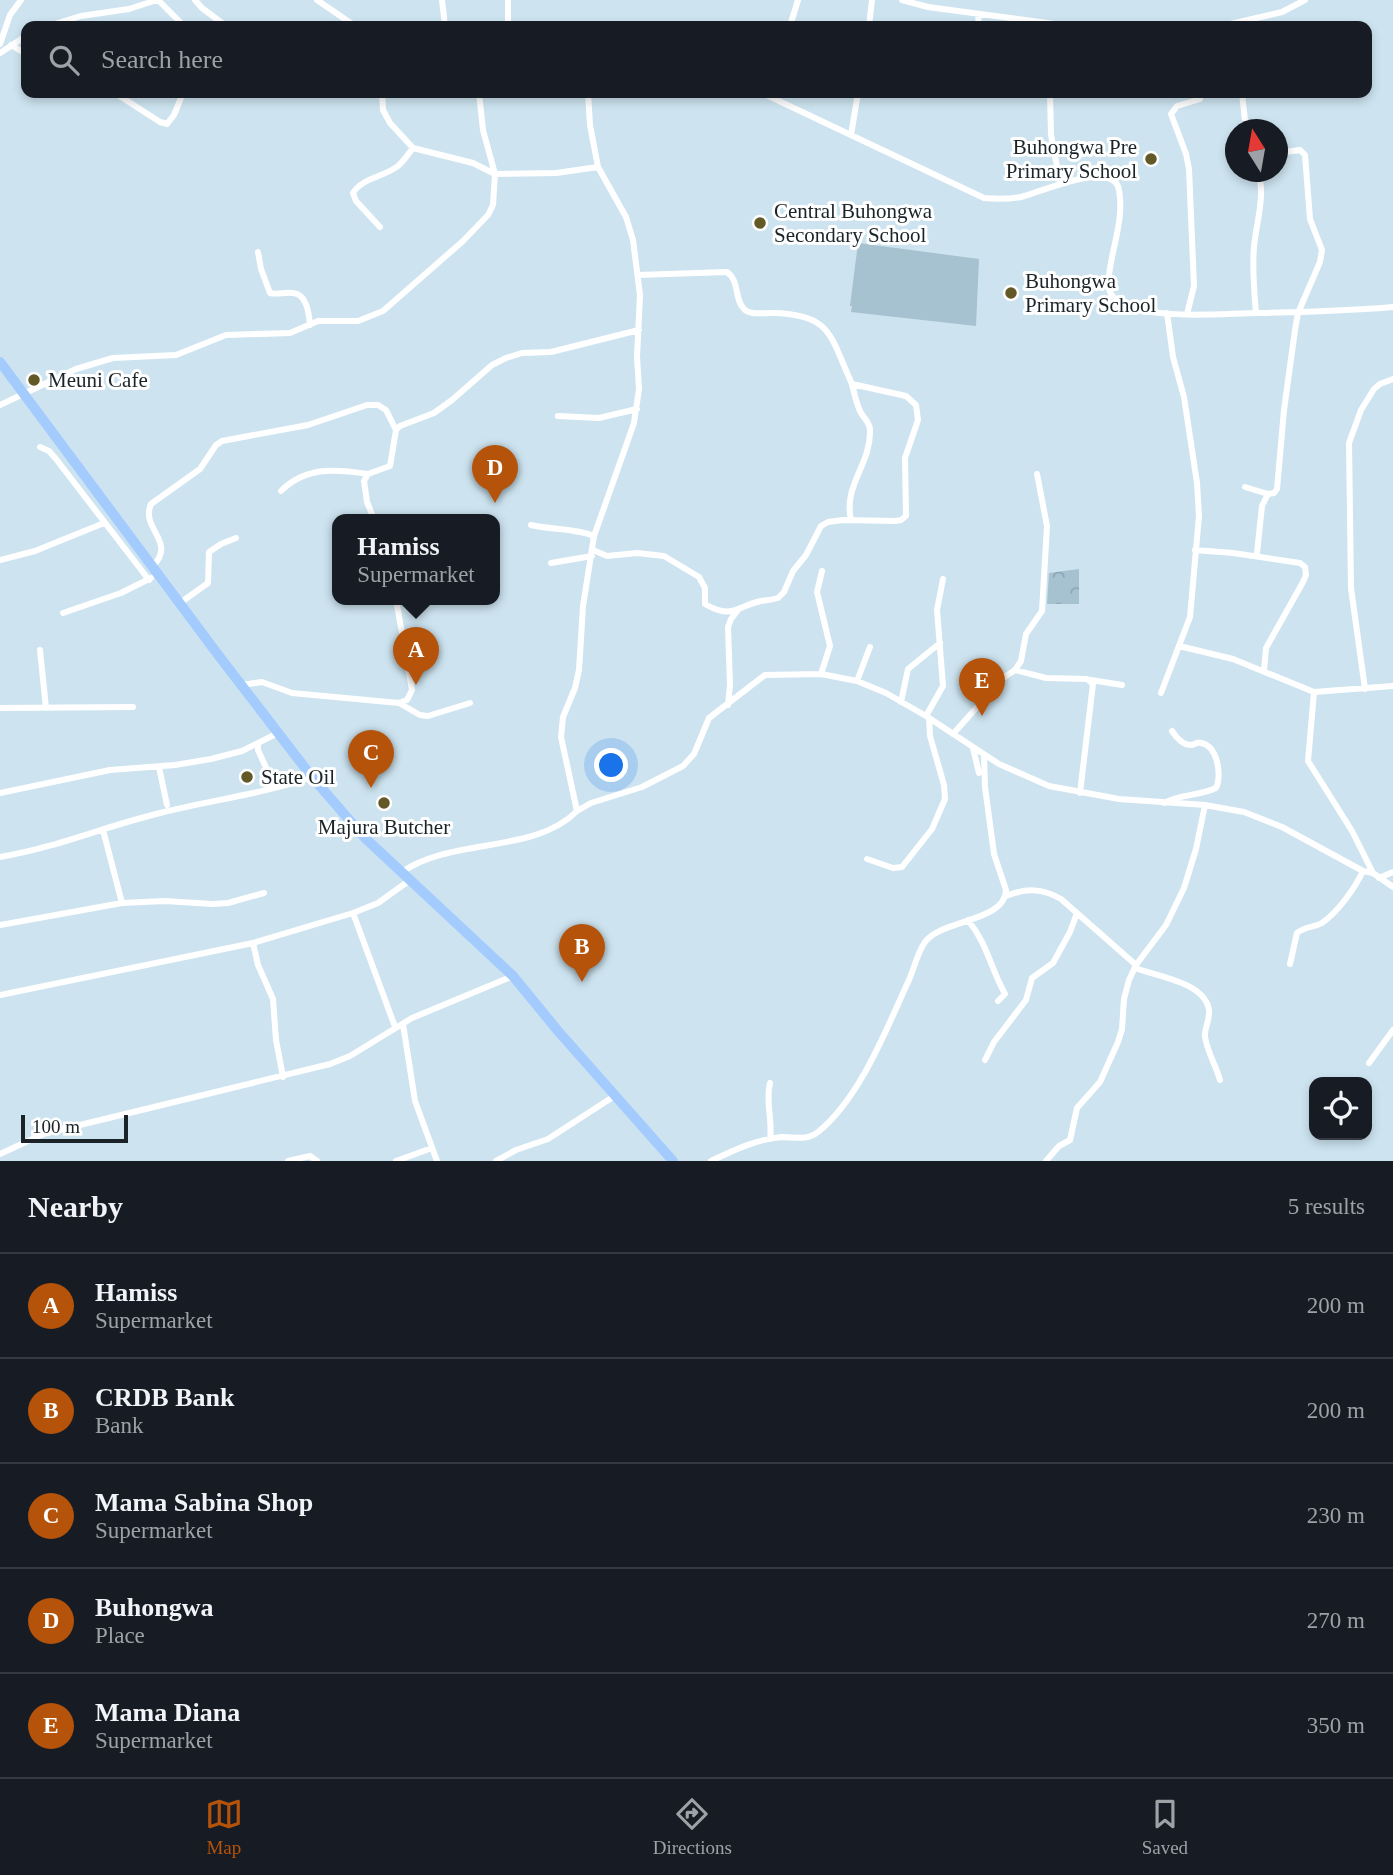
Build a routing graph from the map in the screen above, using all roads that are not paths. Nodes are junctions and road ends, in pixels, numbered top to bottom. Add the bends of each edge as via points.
1 (21, 0) edge
2 (157, 0) edge
3 (195, 0) edge
4 (317, 0) edge
5 (442, 0) edge
6 (508, 0) edge
7 (798, 0) edge
8 (872, 0) edge
9 (902, 0) edge
10 (1305, 0) edge
11 (978, 14) junction
12 (64, 21) edge
13 (179, 21) edge
14 (219, 21) edge
15 (348, 21) edge
16 (444, 21) edge
17 (508, 21) edge
18 (792, 21) edge
19 (870, 21) edge
20 (979, 21) edge
21 (1024, 21) edge
22 (1258, 21) edge
23 (1, 34) edge
24 (21, 39) edge
25 (0, 44) edge
26 (11, 45) junction
27 (21, 51) edge
28 (0, 53) edge
29 (123, 98) edge
30 (181, 98) edge
31 (382, 98) edge
32 (480, 98) edge
33 (588, 98) edge
34 (779, 98) edge
35 (857, 98) edge
36 (1050, 98) edge
37 (1200, 98) edge
38 (1243, 98) edge
39 (1245, 119) edge
40 (851, 135) junction
41 (413, 148) junction
42 (1288, 150) edge
43 (598, 167) junction
44 (495, 174) junction
45 (1060, 182) junction
46 (1262, 182) edge
47 (380, 227) dead end
48 (258, 252) dead end
49 (638, 275) junction
50 (1393, 307) edge
51 (1167, 313) junction
52 (1256, 313) junction
53 (1298, 313) junction
54 (1187, 314) junction
55 (310, 325) junction
56 (639, 330) junction
57 (0, 362) edge
58 (1393, 379) edge
59 (852, 384) junction
60 (25, 394) junction
61 (0, 405) edge
62 (637, 409) junction
63 (558, 416) dead end
64 (396, 430) junction
65 (40, 447) dead end
66 (369, 474) junction
67 (1037, 474) dead end
68 (1245, 487) dead end
69 (281, 491) dead end
70 (1268, 494) junction
71 (371, 514) edge
72 (851, 520) junction
73 (104, 523) junction
74 (531, 525) dead end
75 (594, 536) junction
76 (236, 538) dead end
77 (1195, 550) junction
78 (592, 553) junction
79 (1257, 553) dead end
80 (0, 560) edge
81 (551, 563) dead end
82 (822, 570) dead end
83 (153, 573) junction
84 (943, 579) dead end
85 (180, 603) junction
86 (397, 605) edge
87 (738, 611) junction
88 (63, 613) dead end
89 (940, 643) junction
90 (1179, 646) junction
91 (870, 648) dead end
92 (40, 650) dead end
93 (1015, 670) junction
94 (1264, 670) junction
95 (821, 674) junction
96 (1091, 680) junction
97 (857, 681) junction
98 (241, 685) junction
99 (1122, 685) dead end
100 (1393, 686) edge
101 (1366, 688) junction
102 (1314, 692) junction
103 (1161, 693) dead end
104 (901, 702) junction
105 (399, 703) junction
106 (470, 703) dead end
107 (728, 705) junction
108 (133, 707) dead end
109 (0, 708) edge
110 (46, 708) junction
111 (928, 717) junction
112 (1172, 731) dead end
113 (278, 733) junction
114 (953, 734) junction
115 (258, 744) junction
116 (973, 748) junction
117 (984, 755) junction
118 (159, 767) junction
119 (979, 774) dead end
120 (312, 777) junction
121 (273, 783) dead end
122 (0, 793) edge
123 (1080, 793) junction
124 (1162, 804) junction
125 (167, 805) dead end
126 (1205, 805) junction
127 (577, 811) junction
128 (103, 830) junction
129 (0, 858) edge
130 (867, 859) dead end
131 (1363, 871) junction
132 (402, 872) junction
133 (1393, 872) edge
134 (1373, 873) junction
135 (1379, 878) junction
136 (410, 880) junction
137 (1393, 887) edge
138 (264, 893) dead end
139 (1006, 896) junction
140 (122, 903) junction
141 (353, 913) junction
142 (1077, 913) junction
143 (968, 920) junction
144 (0, 925) edge
145 (253, 943) junction
146 (1290, 964) dead end
147 (1135, 967) junction
148 (513, 976) junction
149 (0, 995) edge
150 (998, 1002) dead end
151 (394, 1024) dead end
152 (403, 1024) junction
153 (1393, 1030) edge
154 (985, 1060) dead end
155 (1369, 1063) dead end
156 (283, 1077) junction
157 (1220, 1080) dead end
158 (769, 1083) dead end
159 (616, 1096) junction
160 (771, 1139) junction
161 (432, 1148) junction
162 (0, 1154) edge
163 (509, 1158) edge
164 (288, 1161) edge
165 (317, 1161) edge
166 (396, 1161) edge
167 (437, 1161) edge
168 (496, 1161) edge
169 (673, 1161) edge
170 (711, 1161) edge
171 (1046, 1161) edge

1 - 23 street
2 - 12 street
2 - 13 street
3 - 14 street
4 - 15 street
5 - 16 street
6 - 17 street
7 - 18 street
8 - 19 street
9 - 11 street
10 - 22 street
11 - 20 street
11 - 21 street
23 - 25 street
24 - 26 street
26 - 27 street
26 - 28 street
29 - 30 street via 167,124
31 - 41 street via 390,123
32 - 44 street
33 - 43 street
34 - 40 street
35 - 40 street
36 - 45 street via 1054,161
37 - 54 street via 1177,106 1171,114 1189,169 1194,286
38 - 39 street
40 - 45 street via 984,198 1023,196
41 - 44 street via 473,163
41 - 47 street via 397,166 353,193
42 - 53 street via 1300,150 1305,155 1310,219 1322,250
43 - 44 street
43 - 49 street via 626,216
44 - 55 street via 488,215 393,304 369,318
45 - 51 street via 1104,176 1117,183 1119,210 1108,276 1110,293 1118,301
46 - 52 street via 1254,249
48 - 55 street via 270,293 301,296
49 - 56 street
49 - 59 street via 727,272 745,310 796,314 821,326 836,344
50 - 53 street
51 - 54 street
51 - 77 street via 1197,483
52 - 53 street
52 - 54 street
53 - 70 street via 1277,489
55 - 60 street via 276,335 226,335 176,355 113,358 76,369
56 - 62 street
56 - 64 street via 506,358 435,412
57 - 60 highway
58 - 101 street via 1374,389 1349,443 1351,588
59 - 72 street via 870,428 866,459 849,499
59 - 72 street via 906,396 916,405 918,420 905,458 906,516 895,521
60 - 61 street
60 - 83 highway
62 - 63 street via 612,417
62 - 75 street
64 - 66 street via 391,463
64 - 83 street via 386,410 368,405 308,425 216,445 200,469 151,504 149,516 162,548
65 - 73 street via 56,459
66 - 69 street via 322,470 290,481
66 - 71 street via 364,491
67 - 93 street via 1046,526 1043,603 1026,634
68 - 70 street
70 - 79 street via 1262,506
72 - 87 street via 821,526 778,598
73 - 80 street
73 - 83 street
74 - 75 street
75 - 78 street
76 - 85 street via 209,552 208,583
77 - 90 street via 1190,617
77 - 94 street via 1305,567 1303,582 1266,648
78 - 81 street
78 - 87 street via 664,556 699,577 705,604
78 - 127 street via 579,670 561,737
82 - 95 street via 817,592 830,646
83 - 85 highway
83 - 88 street via 121,593
84 - 89 street via 937,601
85 - 98 highway
86 - 105 street via 412,690 407,700
87 - 107 street via 728,628
89 - 104 street via 908,669
89 - 111 street via 943,686
90 - 94 street
90 - 103 street
91 - 97 street
92 - 110 street
93 - 96 street via 1046,678
93 - 114 street
94 - 102 street
95 - 97 street
95 - 107 street via 765,676
96 - 99 street
96 - 123 street via 1094,687
97 - 104 street
98 - 105 street via 262,682 292,693
98 - 113 highway
100 - 101 street
101 - 102 street
102 - 134 street via 1308,761
104 - 111 street
105 - 106 street via 428,716
107 - 127 street via 709,718 694,754 683,766
108 - 110 street
109 - 110 street
111 - 114 street
111 - 130 street via 945,793 939,815 902,867
112 - 124 street via 1186,745 1206,745 1220,777 1210,791
113 - 115 street
113 - 120 highway
114 - 116 street
115 - 118 street via 211,759
115 - 121 street
116 - 117 street
116 - 119 street
117 - 123 street via 1034,780
117 - 139 street via 994,854
118 - 122 street via 110,770
118 - 125 street
120 - 128 street
120 - 132 highway
123 - 124 street
124 - 126 street
126 - 131 street via 1261,817
126 - 147 street via 1184,888 1166,925
127 - 132 street via 545,833 444,854
128 - 129 street
128 - 140 street
131 - 134 street
131 - 146 street via 1322,923 1297,933
132 - 136 highway
133 - 135 street
134 - 135 street
135 - 137 street
136 - 141 street via 378,903
136 - 148 highway
138 - 140 street via 214,904
139 - 142 street via 1044,891
139 - 143 street via 986,915
140 - 144 street
141 - 145 street
141 - 151 street
142 - 147 street
142 - 154 street via 1054,963 1032,978 1026,1000
143 - 150 street via 986,946 1005,993
143 - 160 street via 925,942 877,1049 848,1099 811,1137
145 - 149 street
145 - 156 street via 273,999
147 - 157 street via 1180,982 1206,1001 1205,1038
147 - 171 street via 1124,999 1122,1029 1100,1082 1077,1108 1070,1140
148 - 152 street
148 - 159 highway
152 - 156 street via 350,1056
152 - 161 street via 415,1101
153 - 155 street
156 - 162 street via 44,1134
158 - 160 street
159 - 163 street
159 - 169 highway
160 - 170 street
161 - 166 street
161 - 167 street
163 - 168 street
164 - 165 street via 310,1156

